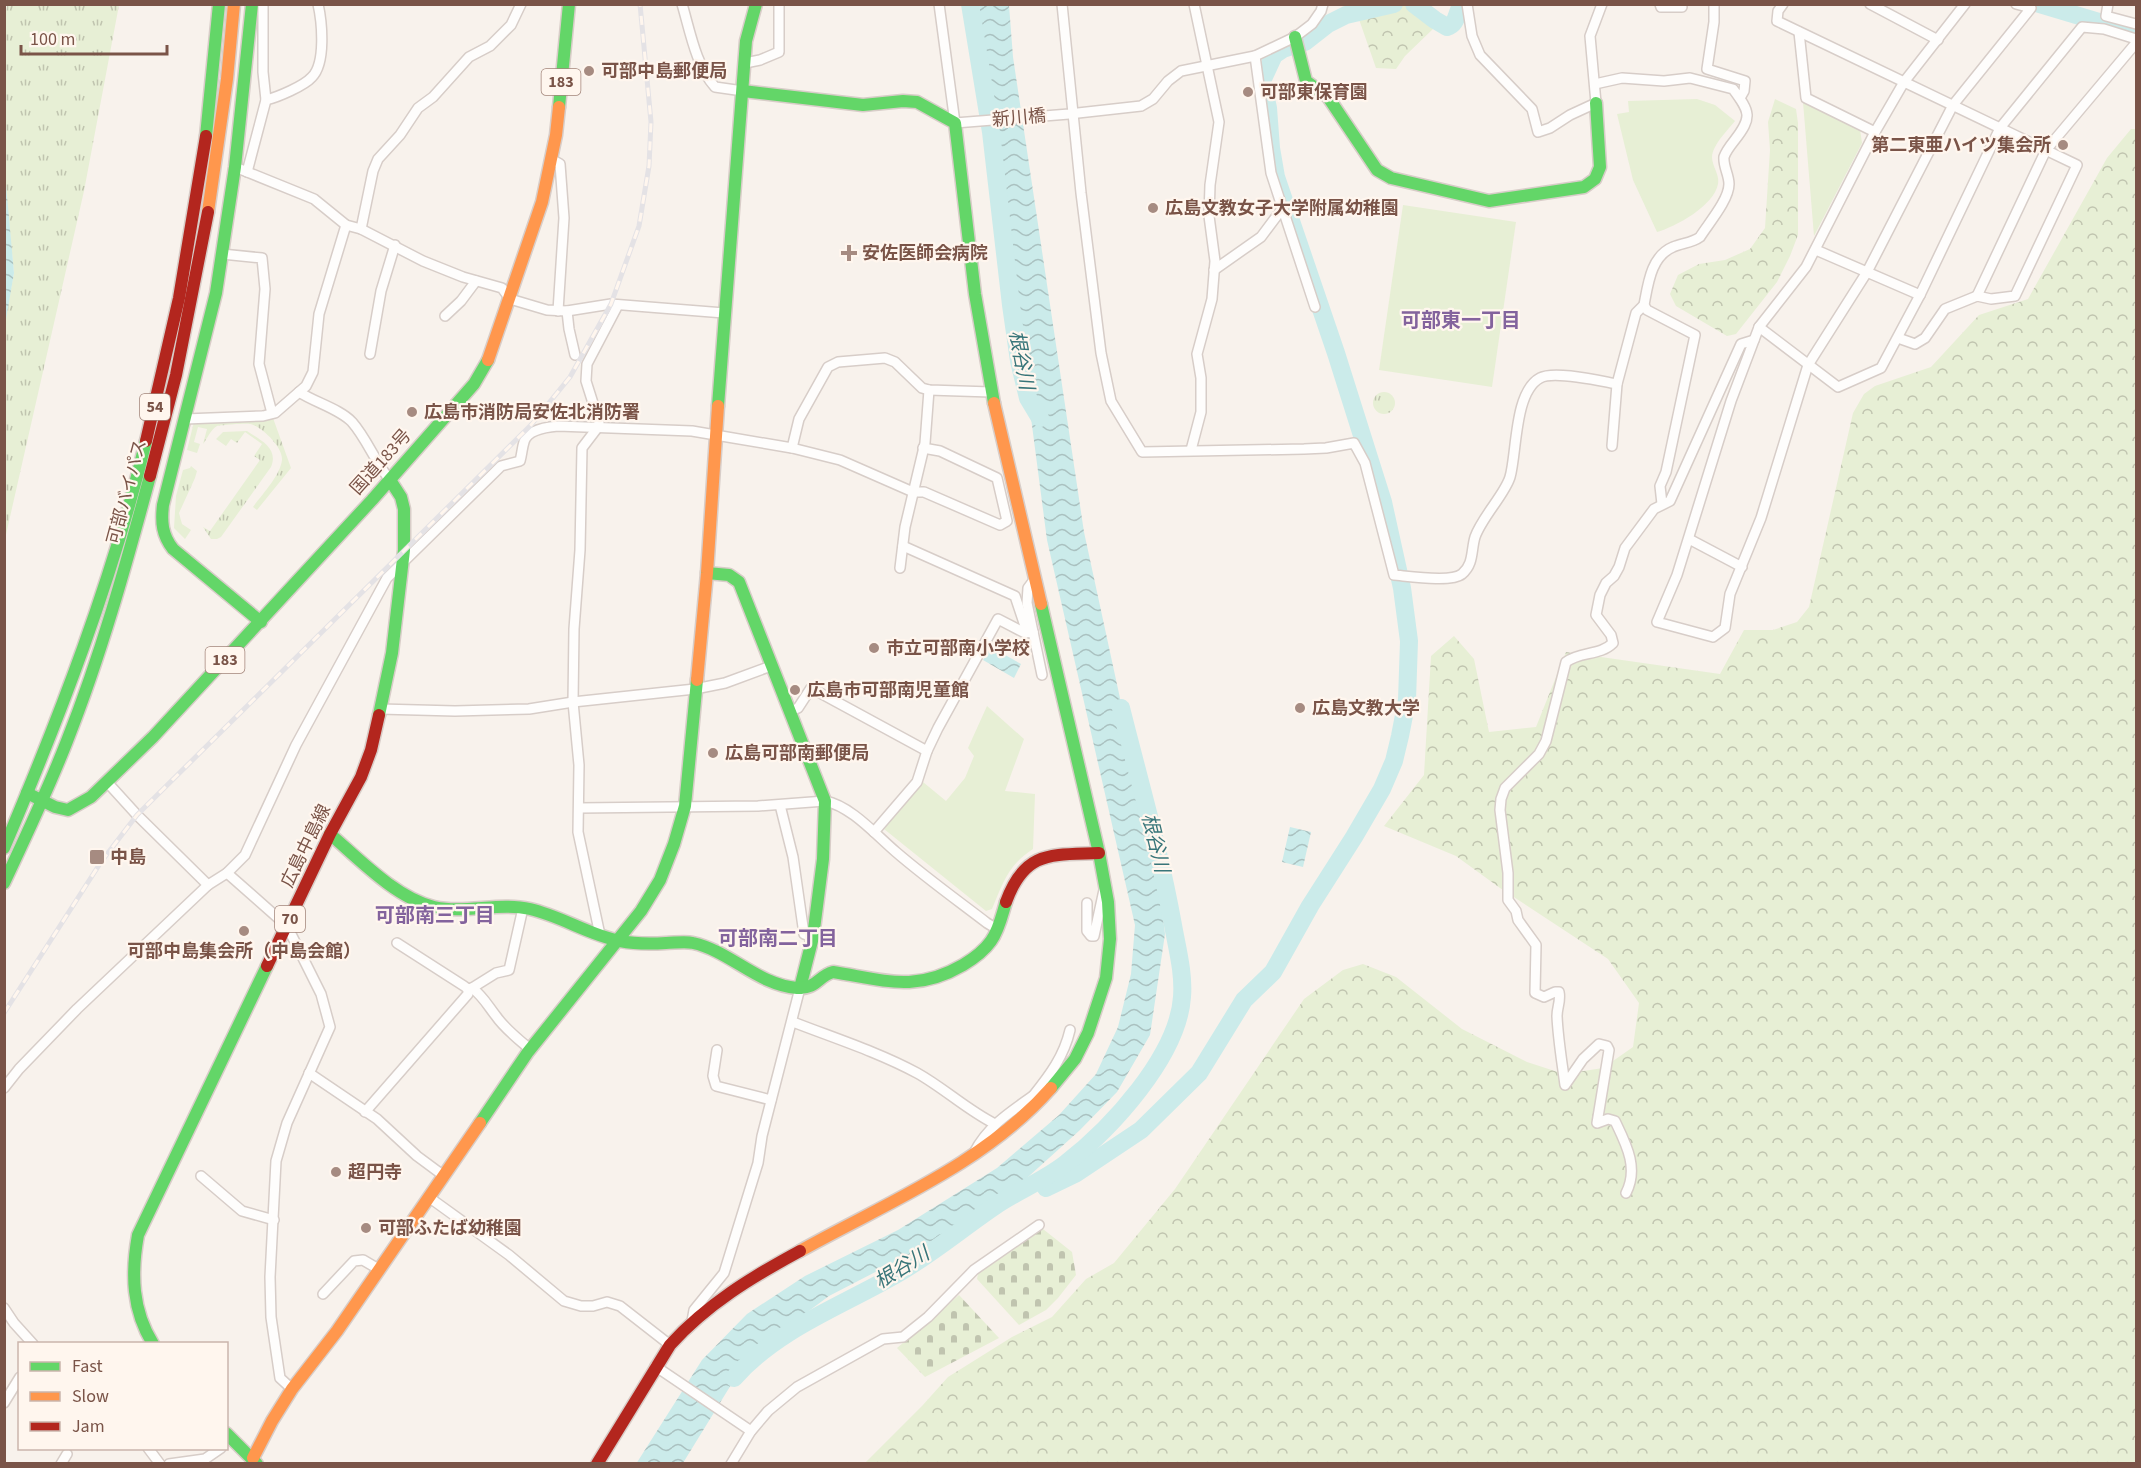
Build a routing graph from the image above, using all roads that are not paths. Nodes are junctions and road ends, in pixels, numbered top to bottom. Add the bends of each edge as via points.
1 (219, 4) edge
2 (234, 4) edge
3 (252, 4) edge
4 (263, 4) edge
5 (318, 4) edge
6 (521, 4) edge
7 (569, 4) edge
8 (682, 4) edge
9 (756, 4) edge
10 (779, 4) edge
11 (939, 4) edge
12 (945, 4) edge
13 (1062, 4) edge
14 (1194, 4) edge
15 (1323, 4) edge
16 (1602, 4) edge
17 (1660, 4) edge
18 (1714, 4) edge
19 (1783, 4) edge
20 (1870, 4) edge
21 (1965, 4) edge
22 (2016, 4) edge
23 (2108, 4) edge
24 (1467, 5) edge
25 (1682, 7) dead end
26 (256, 21) junction
27 (2136, 24) edge
28 (1799, 32) junction
29 (1938, 40) junction
30 (2136, 41) edge
31 (1296, 42) junction
32 (1255, 56) junction
33 (745, 63) junction
34 (1207, 64) junction
35 (1904, 82) junction
36 (1595, 84) junction
37 (743, 91) junction
38 (1740, 98) junction
39 (266, 100) junction
40 (1596, 103) junction
41 (1953, 105) junction
42 (1072, 114) junction
43 (955, 123) junction
44 (2000, 128) junction
45 (1875, 132) junction
46 (2046, 150) junction
47 (551, 159) junction
48 (241, 170) junction
49 (1282, 209) junction
50 (346, 225) junction
51 (361, 229) junction
52 (395, 245) junction
53 (1815, 250) junction
54 (222, 254) junction
55 (1214, 270) junction
56 (1867, 272) junction
57 (476, 281) junction
58 (1920, 295) junction
59 (1977, 296) junction
60 (510, 299) junction
61 (1644, 304) junction
62 (618, 305) junction
63 (1315, 307) dead end
64 (563, 311) junction
65 (724, 313) junction
66 (445, 316) dead end
67 (1759, 327) junction
68 (1898, 338) junction
69 (1754, 340) junction
70 (370, 354) dead end
71 (575, 355) dead end
72 (1808, 365) junction
73 (1617, 384) junction
74 (930, 390) junction
75 (991, 392) junction
76 (299, 393) junction
77 (272, 413) junction
78 (185, 419) junction
79 (598, 428) junction
80 (718, 435) junction
81 (1612, 446) dead end
82 (792, 448) junction
83 (923, 448) junction
84 (1191, 450) junction
85 (390, 480) junction
86 (913, 492) junction
87 (1662, 504) junction
88 (1689, 539) junction
89 (903, 546) junction
90 (402, 564) junction
91 (1742, 567) junction
92 (900, 568) dead end
93 (707, 573) junction
94 (1034, 580) junction
95 (261, 622) junction
96 (1033, 632) junction
97 (771, 666) junction
98 (1042, 675) dead end
99 (695, 689) junction
100 (573, 702) junction
101 (380, 709) junction
102 (789, 711) junction
103 (927, 751) junction
104 (107, 783) junction
105 (27, 793) junction
106 (42, 801) junction
107 (825, 801) junction
108 (780, 805) junction
109 (685, 806) junction
110 (579, 808) junction
111 (874, 832) junction
112 (330, 834) junction
113 (4, 848) edge
114 (1099, 853) junction
115 (227, 873) junction
116 (4, 883) edge
117 (208, 885) junction
118 (1105, 885) junction
119 (1088, 903) dead end
120 (523, 908) junction
121 (287, 926) junction
122 (997, 929) junction
123 (600, 935) junction
124 (813, 937) junction
125 (619, 940) junction
126 (397, 943) dead end
127 (800, 988) junction
128 (470, 989) junction
129 (793, 1022) junction
130 (1070, 1030) dead end
131 (530, 1049) junction
132 (717, 1050) dead end
133 (309, 1073) junction
134 (4, 1088) edge
135 (1036, 1098) junction
136 (771, 1100) junction
137 (365, 1112) junction
138 (995, 1124) junction
139 (974, 1153) junction
140 (201, 1176) dead end
141 (444, 1176) junction
142 (1626, 1193) dead end
143 (430, 1198) junction
144 (274, 1220) junction
145 (1039, 1225) dead end
146 (380, 1270) junction
147 (323, 1294) dead end
148 (4, 1308) edge
149 (692, 1321) junction
150 (31, 1342) edge
151 (152, 1342) edge
152 (670, 1345) junction
153 (659, 1369) junction
154 (18, 1380) edge
155 (292, 1389) junction
156 (4, 1403) edge
157 (748, 1429) junction
158 (229, 1439) edge
159 (149, 1450) edge
160 (219, 1450) edge
161 (67, 1454) dead end
162 (255, 1461) edge
163 (61, 1464) edge
164 (159, 1464) edge
165 (169, 1464) edge
166 (597, 1464) edge
167 (731, 1464) edge

1 - 105 main road, 可部バイパス / 54 via 206,135 158,395 117,548 66,701
2 - 106 main road, 可部バイパス / 54 via 210,208 167,414 144,508 96,660
3 - 26 main road
4 - 26 street
5 - 39 street via 322,43 315,73
6 - 51 street via 511,25 490,46 469,57 418,108 378,159
7 - 47 main road, 国道183号 / 183
8 - 37 street via 707,76 715,87
9 - 33 main road via 746,41
10 - 33 street via 779,52
11 - 43 street
12 - 43 street via 957,93
13 - 42 street
14 - 34 street
15 - 31 street, 新川橋
16 - 36 street via 1590,36
17 - 25 street
18 - 38 street via 1707,69 1745,81
19 - 28 street via 1777,21
20 - 29 street
21 - 29 street
22 - 41 street via 2031,8
23 - 27 street via 2106,16
24 - 40 street via 1480,55 1532,109 1538,132
26 - 39 street
26 - 48 main road
28 - 35 street
28 - 45 street via 1806,98
29 - 35 street
30 - 44 street via 2104,29 2082,27
30 - 46 street
31 - 32 street, 新川橋
31 - 40 main road via 1306,81 1328,97 1377,170 1391,178 1489,201 1592,184 1600,167
32 - 34 street, 新川橋
32 - 49 street via 1271,172
33 - 37 main road
34 - 42 street, 新川橋 via 1181,71 1154,99 1141,106
34 - 55 street via 1219,122 1209,216
35 - 41 street
35 - 45 street
36 - 38 street via 1622,78 1690,78 1734,88
36 - 40 street
37 - 43 main road via 863,105 917,102
37 - 65 main road
38 - 61 street via 1747,108 1747,120 1726,152 1729,188 1724,199 1700,237 1668,250 1655,264
39 - 48 street
41 - 44 street
41 - 56 street
42 - 43 street, 新川橋
42 - 84 street via 1101,353 1111,401 1142,452
43 - 75 main road
44 - 46 street
44 - 58 street
45 - 53 street
46 - 59 street
46 - 59 street via 2077,165 2014,296
47 - 60 main road, 国道183号 / 183 via 542,202
47 - 64 street via 560,164
48 - 50 street via 314,199
48 - 54 main road
49 - 55 street via 1261,237
49 - 63 street
50 - 51 street
50 - 76 street via 319,314 313,372
51 - 52 street
52 - 57 street via 423,261
52 - 70 street via 381,291
53 - 56 street
53 - 67 street
54 - 77 street via 262,258 265,289 259,364
54 - 78 main road
55 - 84 street via 1212,299 1197,354 1200,412
56 - 58 street
56 - 72 street
57 - 60 street via 502,288
57 - 66 street
58 - 68 street
59 - 68 street via 1945,309 1915,344
60 - 64 street
60 - 85 main road, 国道183号 / 183 via 489,358 474,384
61 - 73 street via 1636,313
61 - 87 street via 1647,310 1695,335 1660,486
62 - 64 street
62 - 65 street
62 - 79 street via 587,364 586,381
64 - 71 street
65 - 80 main road
67 - 69 street
67 - 72 street
68 - 72 street via 1881,368 1838,387
69 - 87 street via 1741,344 1670,501
69 - 88 street
72 - 91 street
73 - 81 street
73 - 84 street via 1554,375 1540,378 1529,388 1517,423 1510,478 1475,536 1470,564 1461,576 1450,578 1394,575 1365,463 1354,443 1315,449
74 - 75 street
74 - 82 street via 922,388 895,362 885,358 838,362 828,367 799,419
74 - 83 street
75 - 94 main road
76 - 77 street
76 - 85 street via 350,419
77 - 78 street
78 - 95 main road via 163,505 162,533 173,549
79 - 80 street via 692,430
79 - 90 street via 558,426 529,435 524,439 520,461 501,466
79 - 100 street via 582,448
80 - 82 street
80 - 93 main road
82 - 86 street via 840,460
83 - 86 street
83 - 86 street via 940,451 997,478 1007,522 1000,525 924,492
85 - 90 main road, 広島中島線 / 70 via 404,509
85 - 95 main road, 国道183号 / 183
86 - 89 street
87 - 142 street via 1632,537 1619,567 1600,595 1596,615 1613,643 1606,650 1566,662 1546,741 1539,754 1506,788 1500,810 1508,900 1536,945 1535,993 1544,997 1559,992 1558,1031 1565,1085 1599,1044 1609,1050 1597,1123 1615,1120 1622,1134 1631,1164 1632,1181
88 - 91 street
88 - 91 street via 1657,622 1713,637 1725,628 1730,594
89 - 92 street
89 - 96 street via 1015,596 1025,626
90 - 101 main road, 広島中島線 / 70 via 392,653
90 - 115 street via 387,578 370,608 296,745 244,855
93 - 97 main road via 735,576
93 - 99 main road
94 - 96 street via 1028,588 1027,603
94 - 114 main road
95 - 104 main road, 国道183号 / 183
96 - 98 street
96 - 103 street via 1025,633 998,619
97 - 99 street
97 - 102 main road
99 - 100 street
99 - 109 main road
100 - 101 street via 476,711
100 - 110 street
101 - 112 main road, 広島中島線 / 70 via 361,777
102 - 103 street via 798,708 811,688
102 - 107 main road
103 - 111 street via 918,782
104 - 106 main road, 国道183号 / 183 via 68,810
104 - 117 street
105 - 106 main road, 国道183号 / 183
105 - 113 main road, 54
106 - 116 main road, 54
107 - 108 street
107 - 111 street via 834,803
107 - 124 main road via 823,858
108 - 109 street
108 - 124 street via 793,857 804,933
109 - 110 street
109 - 125 main road via 660,880
110 - 123 street via 578,832
111 - 122 street
112 - 120 main road via 388,883 434,907
112 - 121 main road, 広島中島線 / 70
114 - 118 main road
114 - 122 main road via 1039,859 1029,865 1012,887
115 - 117 street
115 - 121 street
117 - 134 street via 77,1009
118 - 119 street via 1094,936 1088,931
118 - 135 main road via 1110,924 1107,979 1076,1057
120 - 123 main road
120 - 128 street via 509,970
121 - 133 street via 321,994 330,1027
121 - 151 main road, 広島中島線 / 70 via 138,1235 132,1270 134,1292
122 - 127 main road via 980,954 939,977 918,983 833,972 815,985
123 - 125 main road
124 - 127 main road
125 - 127 main road via 646,944 691,942 721,952 758,976
125 - 131 main road
126 - 128 street
127 - 129 street
128 - 131 street
128 - 137 street
129 - 136 street
129 - 138 street via 885,1057
130 - 135 street via 1061,1057
131 - 141 main road
132 - 136 street via 713,1076 716,1086
133 - 137 street
133 - 144 street via 287,1123 276,1161
135 - 138 street
135 - 139 main road via 1016,1123
136 - 149 street via 758,1163 724,1273 694,1310
137 - 141 street
138 - 139 street
139 - 149 main road via 774,1264 723,1295
140 - 144 street via 242,1211
141 - 143 main road
143 - 146 main road
143 - 152 street via 564,1300 581,1306 607,1302 620,1306
144 - 155 street via 271,1317 280,1378
145 - 157 street via 975,1270 903,1337 883,1340 796,1387
146 - 147 street via 363,1260 354,1262
146 - 155 main road
148 - 150 street
149 - 152 main road
152 - 153 main road
153 - 157 street
153 - 166 main road
154 - 156 street
155 - 162 main road via 272,1420
157 - 167 street
158 - 162 main road
159 - 164 street
160 - 165 street via 205,1459
161 - 163 street

